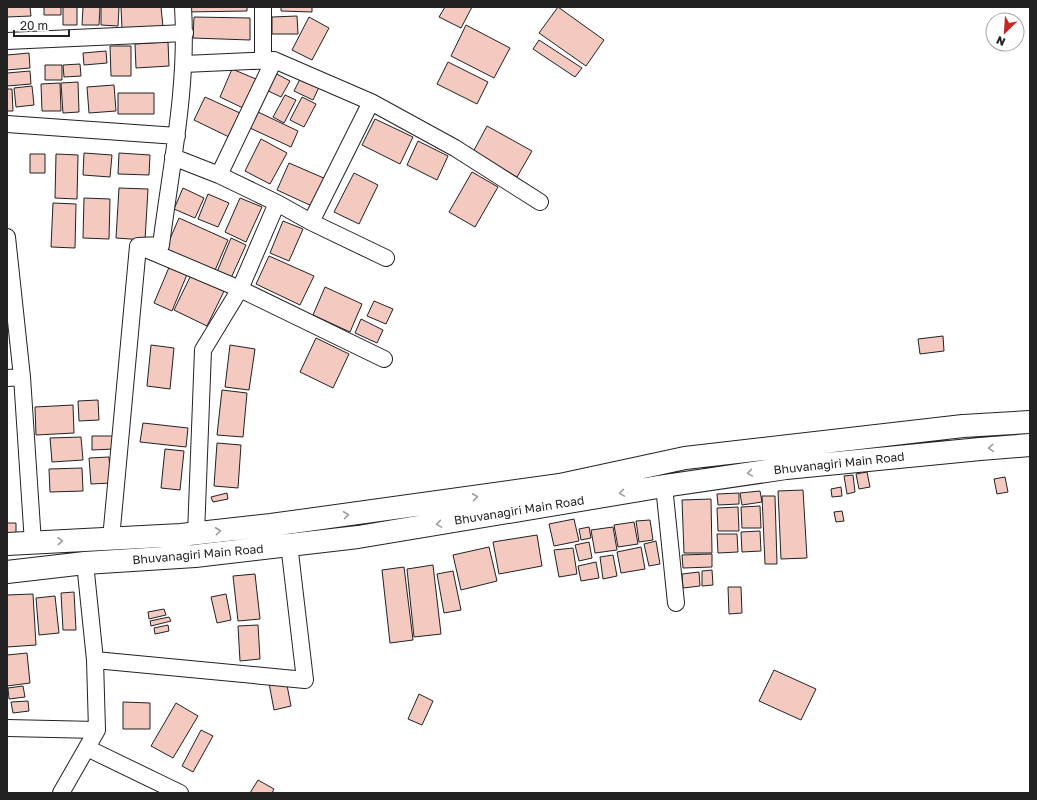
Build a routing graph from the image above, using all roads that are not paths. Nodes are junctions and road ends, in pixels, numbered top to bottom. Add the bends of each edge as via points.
1 (183, 7) edge
2 (263, 7) edge
3 (185, 33) junction
4 (7, 41) edge
5 (268, 60) junction
6 (184, 64) junction
7 (371, 102) junction
8 (7, 124) edge
9 (177, 136) junction
10 (173, 156) junction
11 (218, 175) junction
12 (540, 202) dead end
13 (277, 203) junction
14 (311, 222) junction
15 (7, 237) edge
16 (138, 246) junction
17 (386, 258) dead end
18 (240, 289) junction
19 (384, 359) dead end
20 (14, 378) edge
21 (1030, 422) edge
22 (1030, 445) edge
23 (664, 486) junction
24 (196, 534) junction
25 (111, 539) junction
26 (33, 543) junction
27 (7, 544) edge
28 (289, 544) junction
29 (86, 563) junction
30 (7, 572) edge
31 (676, 603) dead end
32 (95, 660) junction
33 (7, 728) edge
34 (97, 730) junction
35 (87, 748) junction
36 (61, 793) edge
37 (180, 793) edge

1 - 3 street
2 - 5 street
3 - 4 street
3 - 6 street
5 - 6 street
5 - 7 street
5 - 11 street
6 - 9 street
7 - 12 street via 455,148
7 - 14 street
8 - 9 street
9 - 10 street
10 - 11 street
10 - 16 street via 161,245
11 - 13 street
13 - 14 street
13 - 18 street
14 - 17 street
15 - 20 street
16 - 18 street
16 - 25 street
18 - 19 street
18 - 24 street via 203,350
20 - 26 street
24 -> 21 main road, Bhuvanagiri Main Road via 560,485 685,458 963,426
22 -> 23 main road, Bhuvanagiri Main Road via 786,468
23 -> 28 main road, Bhuvanagiri Main Road via 358,537
23 - 31 street
24 - 25 main road, Bhuvanagiri Main Road
26 -> 25 main road, Bhuvanagiri Main Road
26 - 27 main road, Bhuvanagiri Main Road
28 - 29 main road, Bhuvanagiri Main Road via 194,556
28 - 32 street via 305,680
29 - 30 main road, Bhuvanagiri Main Road
29 - 32 street
32 - 34 street
33 - 34 street
34 - 35 street
35 - 36 street
35 - 37 street

